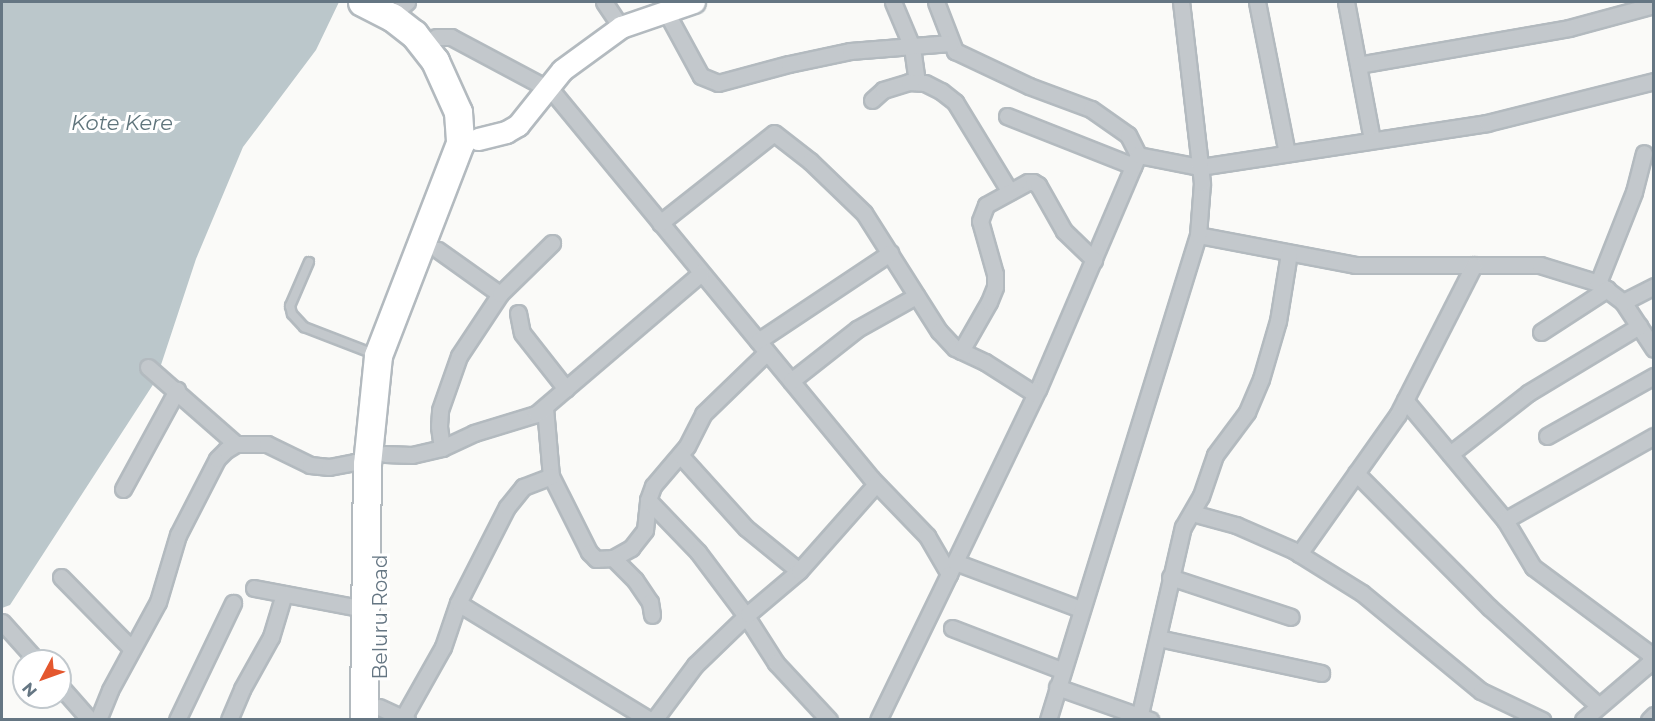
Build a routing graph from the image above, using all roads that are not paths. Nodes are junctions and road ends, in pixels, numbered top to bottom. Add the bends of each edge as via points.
1 (362, 2) edge
2 (604, 2) edge
3 (694, 2) edge
4 (893, 2) edge
5 (936, 2) edge
6 (1180, 2) edge
7 (1257, 2) edge
8 (1346, 2) edge
9 (400, 3) edge
10 (1653, 4) edge
11 (665, 10) junction
12 (621, 27) junction
13 (436, 37) junction
14 (951, 43) junction
15 (912, 47) junction
16 (1358, 66) junction
17 (1653, 81) edge
18 (917, 82) junction
19 (546, 88) junction
20 (872, 100) dead end
21 (1007, 116) dead end
22 (478, 139) junction
23 (1372, 140) junction
24 (1287, 153) junction
25 (1644, 153) dead end
26 (1136, 161) junction
27 (1200, 167) junction
28 (1010, 192) junction
29 (660, 223) junction
30 (1198, 235) junction
31 (552, 243) dead end
32 (438, 250) junction
33 (890, 253) junction
34 (1288, 253) junction
35 (1094, 260) junction
36 (309, 262) dead end
37 (1474, 265) junction
38 (701, 273) junction
39 (1602, 286) junction
40 (1653, 286) edge
41 (501, 294) junction
42 (916, 296) junction
43 (1623, 302) junction
44 (518, 313) dead end
45 (1639, 327) junction
46 (1540, 332) dead end
47 (763, 347) junction
48 (1653, 349) edge
49 (961, 351) junction
50 (378, 356) junction
51 (148, 367) dead end
52 (1653, 376) edge
53 (791, 381) junction
54 (566, 389) junction
55 (177, 390) junction
56 (1035, 394) junction
57 (1405, 400) junction
58 (545, 408) junction
59 (1547, 436) dead end
60 (1653, 436) edge
61 (236, 444) junction
62 (442, 448) junction
63 (1450, 454) junction
64 (680, 455) junction
65 (376, 459) junction
66 (1356, 473) junction
67 (551, 476) junction
68 (876, 483) junction
69 (123, 489) dead end
70 (648, 500) junction
71 (1192, 513) junction
72 (1505, 520) junction
73 (1299, 554) junction
74 (614, 558) junction
75 (952, 568) junction
76 (799, 571) junction
77 (61, 577) dead end
78 (1170, 577) junction
79 (254, 588) dead end
80 (284, 594) junction
81 (233, 603) dead end
82 (458, 603) junction
83 (363, 609) junction
84 (1081, 609) junction
85 (652, 615) dead end
86 (746, 616) junction
87 (1291, 617) dead end
88 (2, 622) edge
89 (952, 628) dead end
90 (1158, 639) junction
91 (26, 649) edge
92 (132, 649) junction
93 (1061, 670) junction
94 (1321, 673) dead end
95 (1057, 687) junction
96 (72, 700) edge
97 (1598, 705) junction
98 (1653, 715) edge
99 (386, 717) edge
100 (1145, 717) edge
101 (90, 720) edge
102 (98, 720) edge
103 (177, 720) edge
104 (229, 720) edge
105 (652, 720) edge
106 (829, 720) edge
107 (878, 720) edge
108 (1048, 720) edge
109 (1542, 720) edge
110 (1583, 720) edge
111 (1649, 720) edge

1 - 50 highway via 392,16 426,49 450,90 460,128 456,159
2 - 12 street
3 - 11 street
4 - 15 street
5 - 14 street
6 - 27 street
7 - 24 street
8 - 16 street
9 - 13 highway
10 - 16 street via 1569,28
11 - 12 street
11 - 15 street via 701,76 718,83 850,51
12 - 19 street via 590,47
13 - 19 street via 451,37
13 - 22 highway via 468,94 477,118
14 - 15 street
14 - 26 street via 963,56 1091,109 1128,135
15 - 18 street
16 - 23 street
17 - 23 street via 1487,123
18 - 20 street via 883,90
18 - 28 street via 941,91 955,102
19 - 22 street via 518,125
19 - 29 street
21 - 26 street
22 - 32 highway via 477,156
23 - 24 street
24 - 27 street
25 - 39 street
26 - 27 street
26 - 35 street
27 - 30 street
28 - 35 street via 1028,182 1038,185 1064,231
28 - 49 street via 986,205 981,213 995,274 994,287
29 - 33 street via 774,133 864,213
29 - 38 street
30 - 34 street
30 - 84 street
31 - 41 street
32 - 41 street
32 - 65 highway via 396,360
33 - 42 street
33 - 47 street
34 - 37 street via 1355,265
34 - 71 street via 1278,321 1261,379 1246,412 1215,455
35 - 56 street
36 - 50 lane via 290,306 297,321
37 - 39 street via 1540,265
37 - 57 street
38 - 47 street
38 - 54 street
39 - 43 street
39 - 46 street
40 - 43 street
41 - 62 street via 459,356 440,410
42 - 49 street via 939,331
42 - 53 street via 857,329
43 - 45 street
44 - 54 street via 522,333
45 - 48 street
45 - 63 street via 1528,393
47 - 53 street
47 - 64 street via 703,414
49 - 56 street
50 - 65 highway
51 - 55 street
52 - 59 street
53 - 68 street
54 - 58 street
55 - 61 street
55 - 69 street
56 - 75 street
57 - 63 street
57 - 66 street
58 - 62 street
58 - 67 street
60 - 72 street
61 - 65 street via 267,444 310,465 329,467
61 - 92 street via 217,459 178,535 158,602
62 - 65 street
63 - 72 street
64 - 70 street via 653,486
64 - 76 street via 740,522
65 - 83 highway
65 - 99 highway, Beluru Road
66 - 73 street
66 - 97 street via 1489,607
67 - 74 street via 589,552 596,559
67 - 82 street via 523,487 507,507
68 - 75 street
68 - 76 street
70 - 74 street via 645,530 631,548
70 - 86 street via 698,552
71 - 73 street via 1236,525
71 - 78 street via 1183,527
72 - 97 street via 1533,567 1649,653 1651,661
73 - 109 street via 1362,593 1481,691
74 - 85 street via 650,602
75 - 84 street
75 - 107 street
76 - 86 street
77 - 92 street
78 - 87 street
78 - 90 street
79 - 80 street
80 - 83 street
80 - 104 street via 272,637 242,688
81 - 103 street
82 - 99 street via 443,647
82 - 105 street
83 - 99 highway
84 - 93 street
86 - 105 street via 695,665
86 - 106 street via 776,663
88 - 91 street
89 - 93 street
90 - 94 street
90 - 100 street
92 - 102 street
93 - 95 street
95 - 100 street
95 - 108 street
96 - 101 street
97 - 110 street
98 - 111 street

